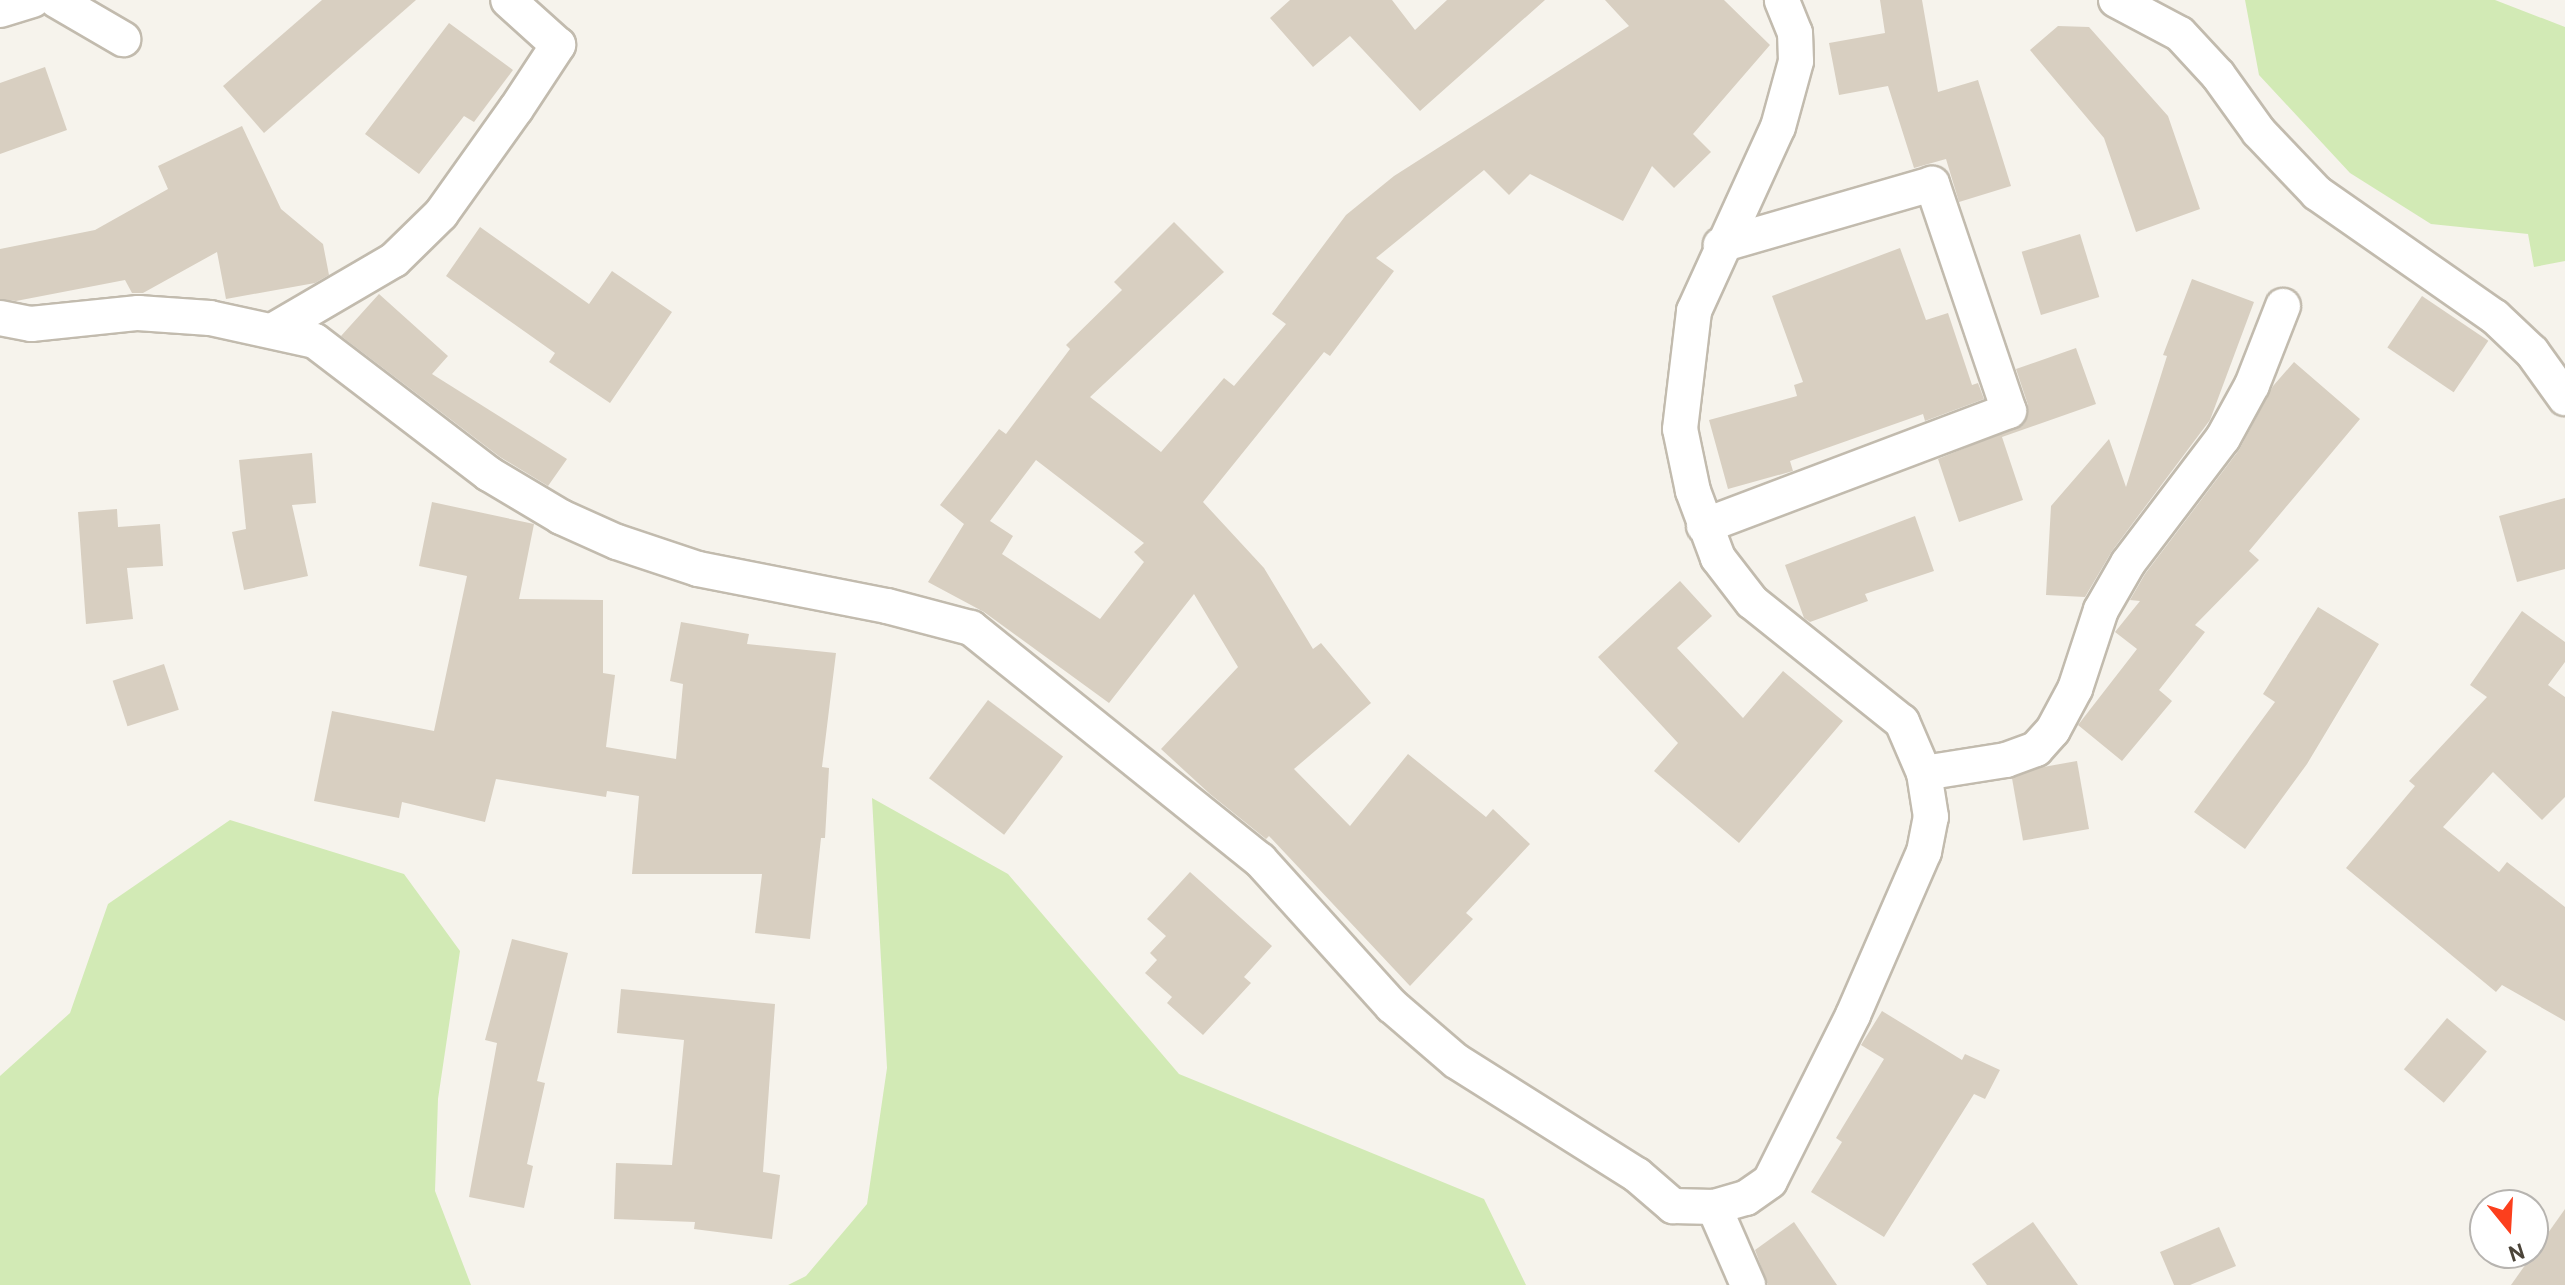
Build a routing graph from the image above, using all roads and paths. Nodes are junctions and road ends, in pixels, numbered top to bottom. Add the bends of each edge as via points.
1 (32, 0) edge
2 (56, 0) edge
3 (508, 0) edge
4 (1782, 0) edge
5 (2116, 0) edge
6 (0, 10) edge
7 (123, 39) dead end
8 (1721, 245) junction
9 (2283, 306) dead end
10 (0, 318) edge
11 (274, 330) junction
12 (2565, 398) edge
13 (1704, 526) junction
14 (1924, 773) junction
15 (1714, 1207) junction
16 (1748, 1285) edge

1 - 6 street
2 - 7 street
3 - 11 street via 558,45 516,109 441,214 394,260
4 - 8 street via 1795,33 1796,61 1778,127
5 - 12 street via 2180,34 2259,132 2317,193 2495,317 2532,352
8 - 13 street via 1694,311 1680,429
8 - 13 street via 1932,184 2009,411
9 - 14 street via 2252,385 2223,438 2128,563 2101,610 2075,689 2053,730 2036,749 2006,760
10 - 11 street via 31,324 138,313
11 - 15 street via 315,341 489,474 561,517 617,542 698,569 971,628 1260,860 1392,1006 1456,1061 1637,1175 1673,1206
13 - 14 street via 1718,558 1752,602 1902,722
14 - 15 street via 1931,817 1924,852 1853,1015 1770,1181 1746,1198
15 - 16 street

